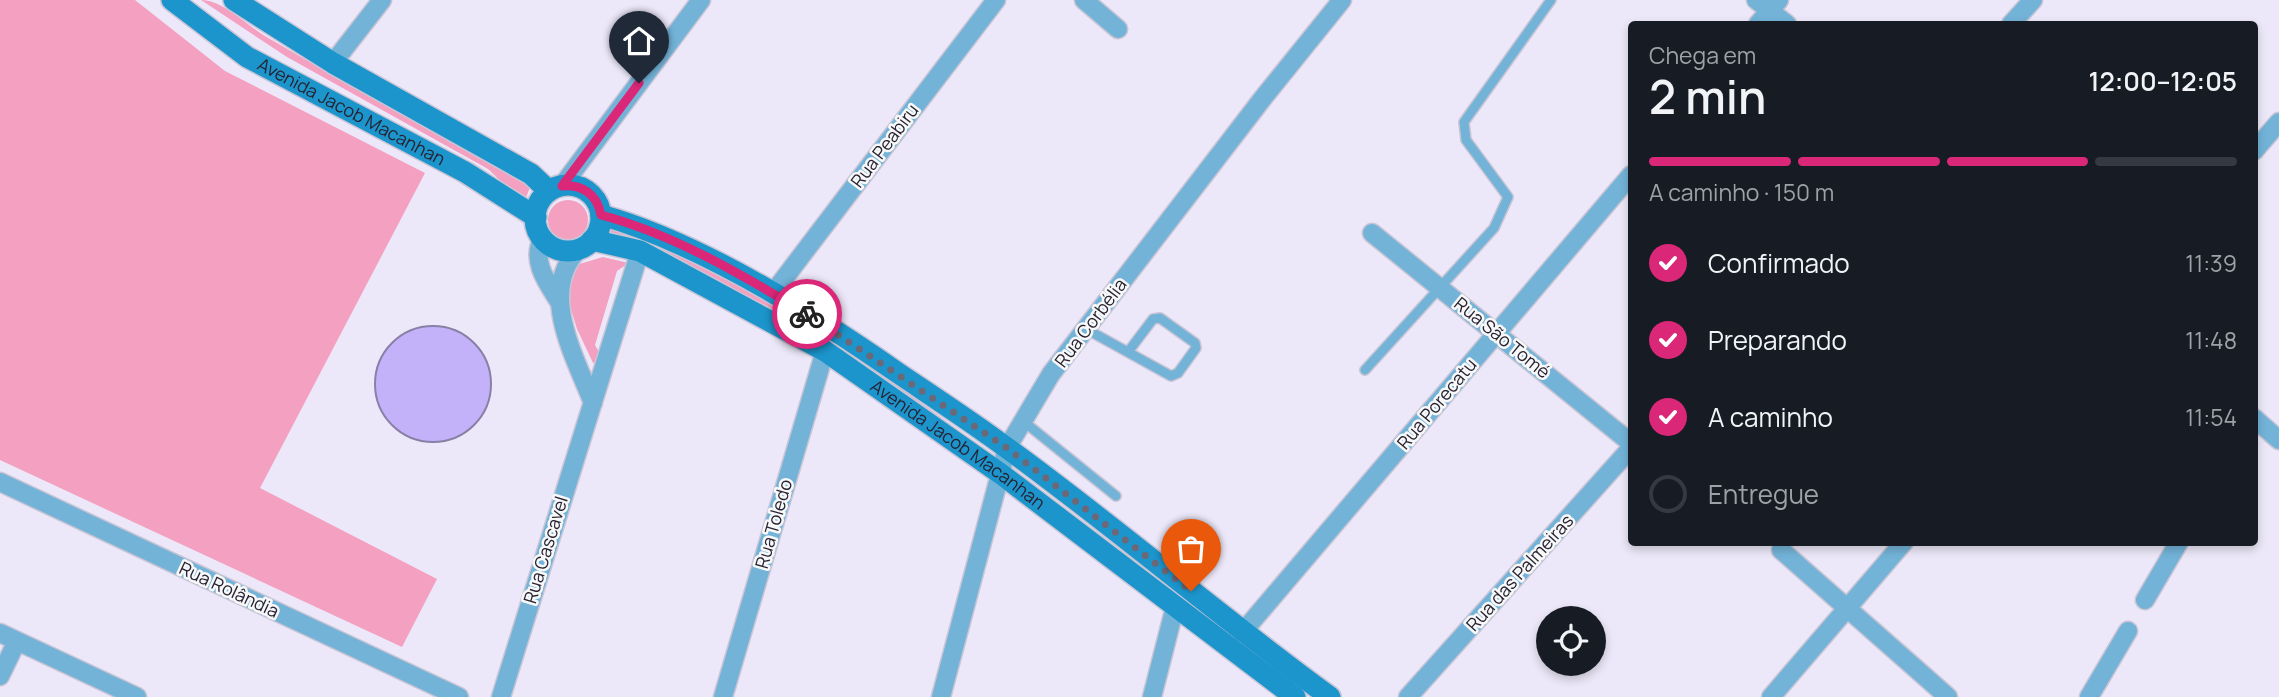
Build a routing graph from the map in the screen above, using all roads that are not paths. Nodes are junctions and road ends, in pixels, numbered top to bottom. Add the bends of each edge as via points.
1 (172, 0) edge
2 (234, 0) edge
3 (383, 0) edge
4 (701, 0) edge
5 (996, 0) edge
6 (1084, 0) edge
7 (1342, 0) edge
8 (1551, 0) edge
9 (2033, 0) edge
10 (1766, 9) edge
11 (1783, 21) edge
12 (2014, 21) edge
13 (1118, 29) dead end
14 (332, 63) junction
15 (2279, 122) edge
16 (2258, 146) edge
17 (1628, 178) edge
18 (555, 189) junction
19 (601, 215) junction
20 (536, 217) junction
21 (1372, 233) dead end
22 (542, 238) junction
23 (585, 244) junction
24 (640, 251) junction
25 (1440, 289) junction
26 (773, 293) junction
27 (560, 303) junction
28 (1086, 329) junction
29 (1498, 332) junction
30 (825, 351) junction
31 (1128, 352) junction
32 (1365, 370) dead end
33 (593, 403) junction
34 (1023, 421) junction
35 (2258, 421) edge
36 (2278, 437) edge
37 (1628, 443) edge
38 (1007, 448) junction
39 (1628, 449) edge
40 (1001, 474) junction
41 (0, 482) edge
42 (1116, 496) dead end
43 (1900, 546) edge
44 (2177, 546) edge
45 (1781, 550) dead end
46 (2145, 600) dead end
47 (1175, 607) junction
48 (1845, 608) junction
49 (2128, 631) dead end
50 (0, 633) edge
51 (1242, 633) junction
52 (18, 641) junction
53 (0, 676) edge
54 (136, 697) edge
55 (459, 697) edge
56 (501, 697) edge
57 (723, 697) edge
58 (941, 697) edge
59 (1152, 697) edge
60 (1295, 697) edge
61 (1330, 697) edge
62 (1408, 697) edge
63 (1771, 697) edge
64 (1948, 697) edge
65 (2089, 697) edge

1 - 20 main road, Avenida Jacob Macanhan via 247,57 465,172
2 - 14 main road, Avenida Jacob Macanhan
3 - 14 street
4 - 18 street
5 - 26 street, Rua Peabiru
6 - 13 street
7 - 28 street, Rua Corbélia
8 - 25 lane via 1464,122 1466,140 1508,197 1494,228
9 - 12 street
10 - 11 street
14 - 18 main road, Avenida Jacob Macanhan
15 - 16 street
17 - 29 street, Rua Porecatu
18 - 19 main road via 585,189
18 - 20 main road via 541,200
19 - 23 main road via 599,227
19 - 26 main road, Avenida Jacob Macanhan via 638,225
20 - 22 main road
21 - 25 street, Rua São Tomé
22 - 23 main road via 561,250
22 - 27 street via 537,256
23 - 24 main road, Avenida Jacob Macanhan
23 - 27 street via 567,260
24 - 30 main road, Avenida Jacob Macanhan
24 - 33 street, Rua Cascavel
25 - 29 street, Rua São Tomé
25 - 32 lane
26 - 38 main road, Avenida Jacob Macanhan via 848,338
27 - 33 street via 564,327
28 - 31 lane
28 - 34 street, Rua Corbélia
29 - 37 street, Rua São Tomé
29 - 51 street, Rua Porecatu
30 - 40 main road, Avenida Jacob Macanhan
30 - 57 street, Rua Toledo
31 - 31 lane via 1171,376 1196,348 1195,342 1160,318 1153,319
33 - 56 street, Rua Cascavel
34 - 38 street, Rua Corbélia
34 - 42 lane
35 - 36 street
38 - 40 street, Rua Corbélia
38 - 51 main road, Avenida Jacob Macanhan
39 - 62 street, Rua das Palmeiras
40 - 47 main road, Avenida Jacob Macanhan
40 - 58 street, Rua Corbélia
41 - 55 street, Rua Rolândia
43 - 48 street
44 - 46 street
45 - 48 street
47 - 59 street
47 - 60 main road, Avenida Jacob Macanhan
48 - 63 street
48 - 64 street
49 - 65 street
50 - 52 street
51 - 61 main road, Avenida Jacob Macanhan
52 - 53 street
52 - 54 street

